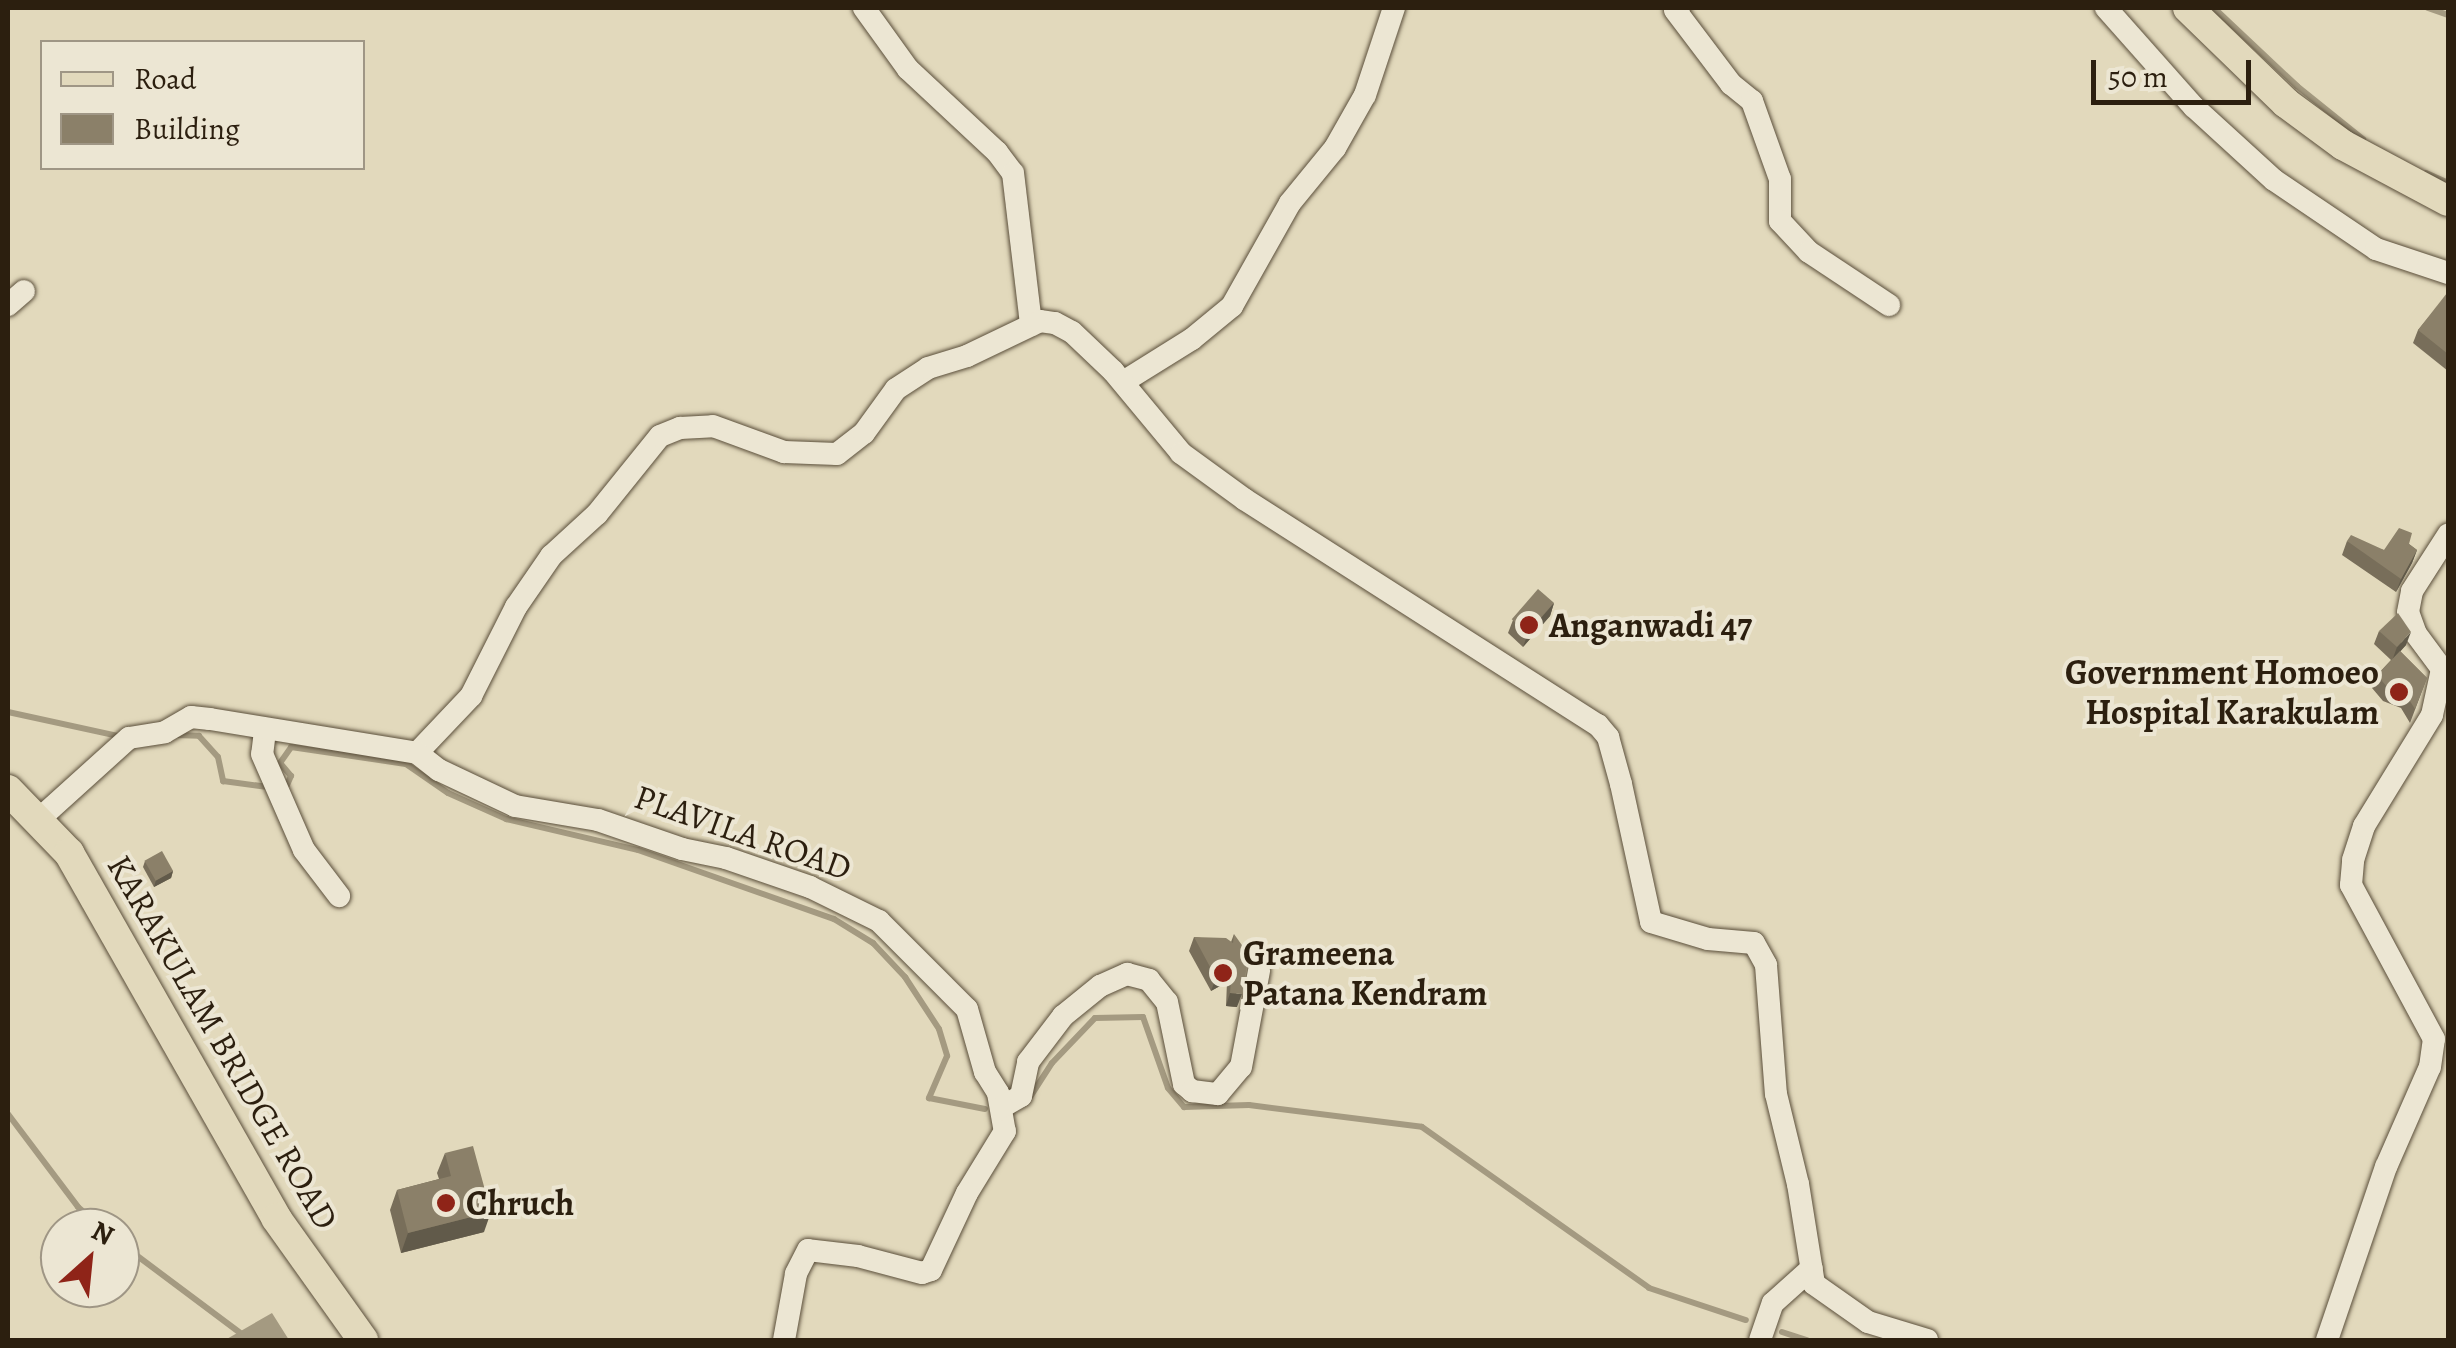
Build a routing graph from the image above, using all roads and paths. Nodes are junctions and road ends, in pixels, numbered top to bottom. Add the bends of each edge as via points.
1 (864, 8) edge
2 (1394, 8) edge
3 (1679, 8) edge
4 (2106, 8) edge
5 (2188, 8) edge
6 (2448, 200) edge
7 (2448, 273) edge
8 (1889, 305) dead end
9 (1032, 325) junction
10 (1122, 382) junction
11 (2448, 535) edge
12 (265, 731) junction
13 (417, 753) junction
14 (8, 790) edge
15 (38, 821) junction
16 (340, 896) dead end
17 (1259, 971) dead end
18 (1002, 1107) junction
19 (1812, 1268) junction
20 (363, 1340) edge
21 (784, 1340) edge
22 (1760, 1340) edge
23 (1927, 1340) edge
24 (2327, 1340) edge

1 - 9 street via 908,69 1013,173
2 - 10 street via 1365,95 1335,148 1290,202 1232,306
3 - 8 street via 1731,84 1752,101 1780,180 1780,221 1810,252
4 - 7 street via 2194,108 2274,180 2376,249
5 - 6 main road via 2286,103 2343,145
9 - 10 street via 1067,328
9 - 13 street via 914,376 838,454 784,452 713,426 660,436 597,514 551,556 516,607 471,696
10 - 19 street via 1181,453 1244,499 1570,703 1608,736 1651,922 1708,939 1754,943 1766,965 1776,1094
11 - 24 street via 2424,568 2408,612 2442,669 2432,715 2364,826 2351,885 2434,1038 2432,1053
12 - 13 street
12 - 15 street via 191,717 164,732 129,738
12 - 16 street via 262,754 304,850
13 - 18 street, PLAVILA ROAD via 516,806 598,820 854,906 900,938 967,1009
14 - 15 main road, KARAKULAM BRIDGE ROAD
15 - 20 main road, KARAKULAM BRIDGE ROAD via 70,853 276,1218
17 - 18 street via 1242,1067 1218,1094 1184,1084 1167,1002 1150,980 1127,974 1070,1008 1028,1062 1021,1096
18 - 21 street via 1005,1131 931,1270 922,1274 808,1250 796,1274
19 - 22 street via 1773,1303
19 - 23 street via 1814,1284 1851,1312

